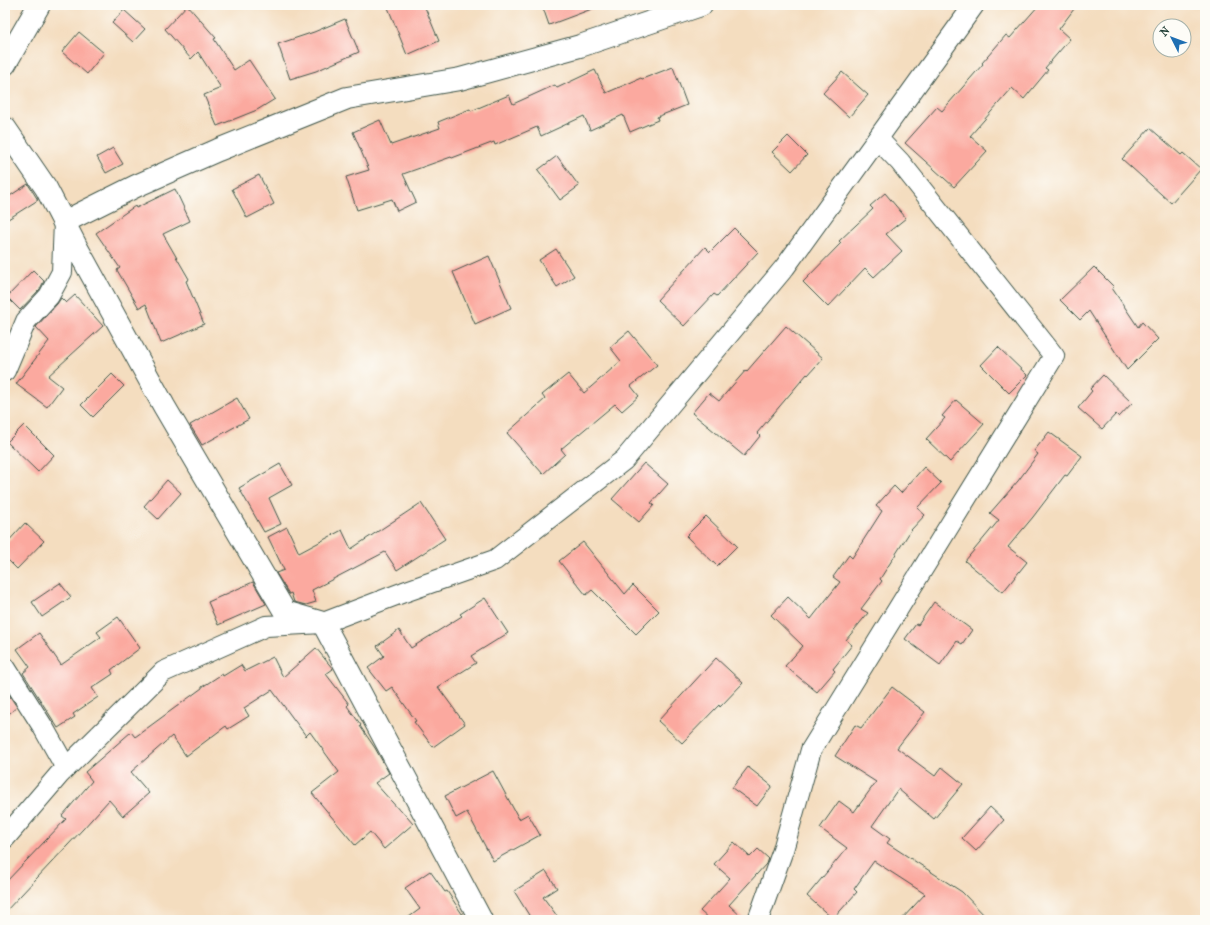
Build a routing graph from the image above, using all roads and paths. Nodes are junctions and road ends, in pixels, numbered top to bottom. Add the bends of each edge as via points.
1 (39, 5) edge
2 (701, 5) edge
3 (974, 5) edge
4 (5, 64) edge
5 (5, 128) edge
6 (878, 138) junction
7 (64, 222) junction
8 (5, 371) edge
9 (323, 623) junction
10 (5, 667) edge
11 (66, 768) junction
12 (5, 838) edge
13 (481, 920) edge
14 (758, 920) edge

1 - 4 street
2 - 7 street via 580,46 460,79 347,98 163,174
3 - 6 street
5 - 7 street via 46,188
6 - 9 street via 785,267 624,460 495,560
6 - 14 street via 900,162 1054,356 811,750 783,850
7 - 8 street via 62,272 49,296 26,321
7 - 9 street via 164,406 285,612
9 - 11 street via 266,626 163,672
9 - 13 street
10 - 11 street via 44,727
11 - 12 street

